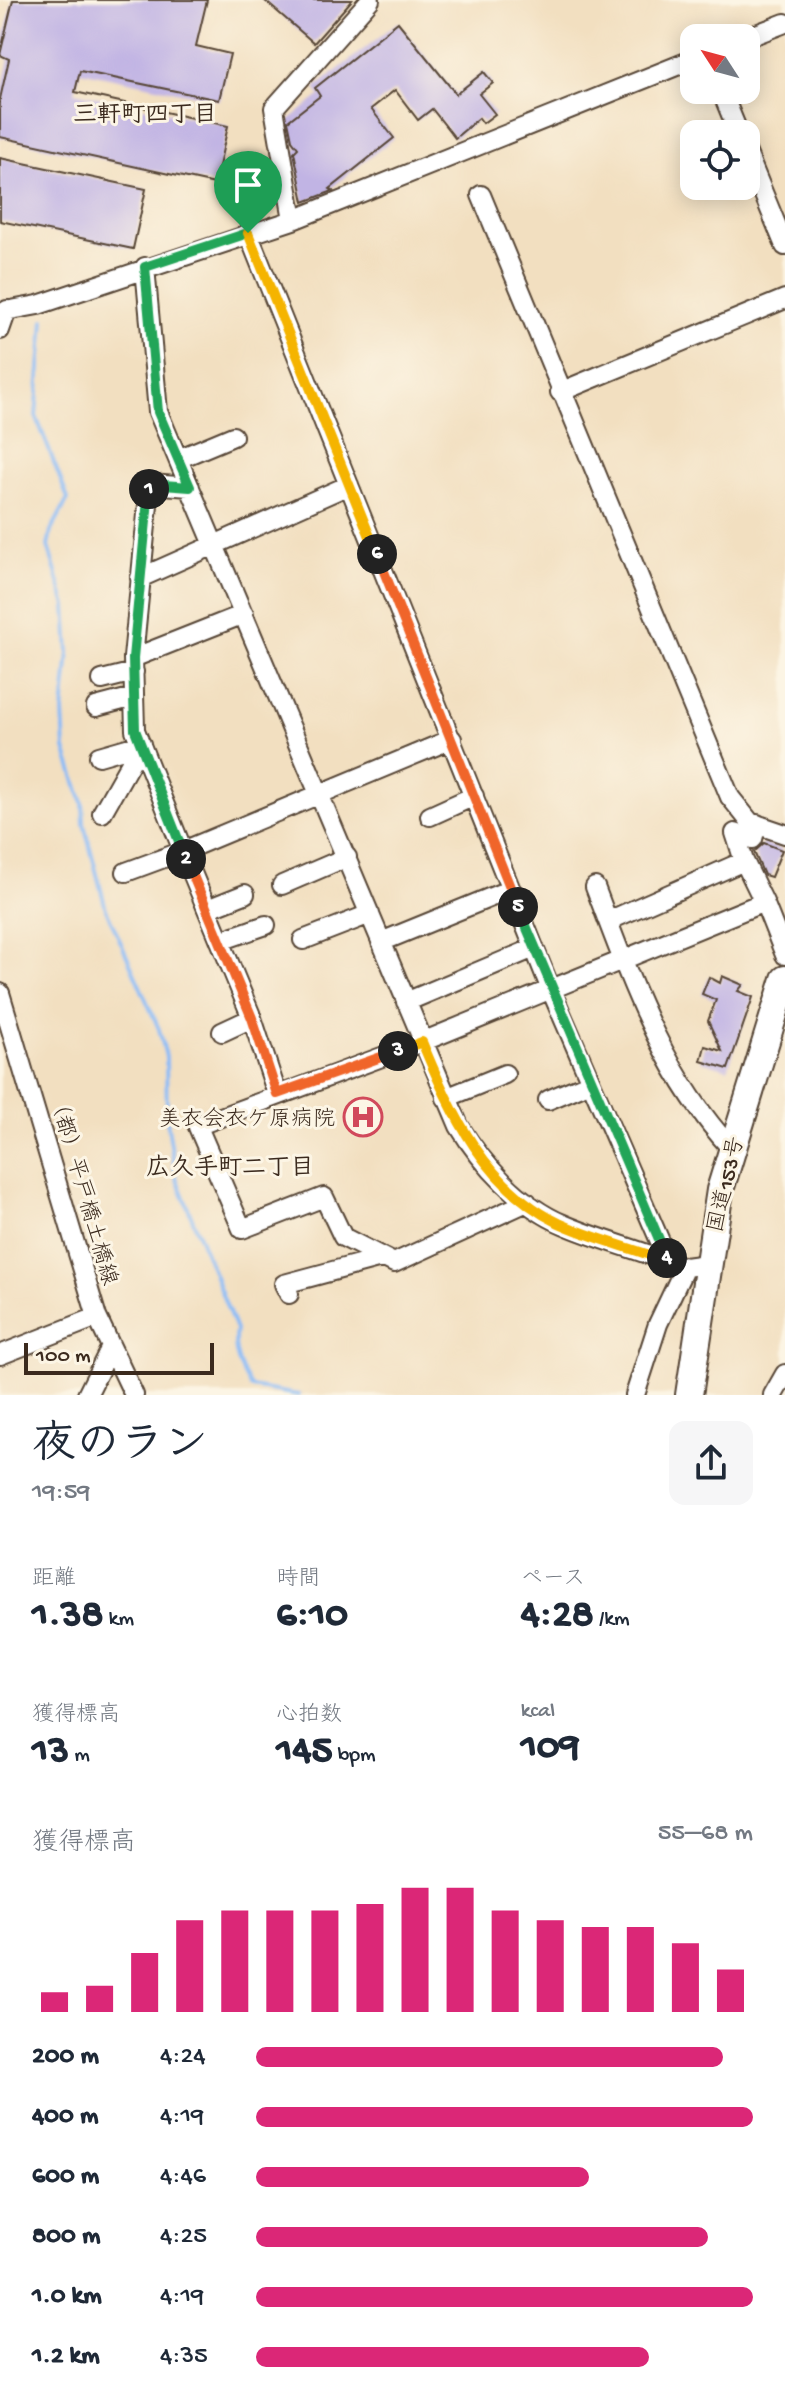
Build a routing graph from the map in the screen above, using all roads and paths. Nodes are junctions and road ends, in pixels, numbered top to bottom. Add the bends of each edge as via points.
1 (370, 0) edge
2 (785, 23) edge
3 (760, 33) edge
4 (680, 65) edge
5 (760, 185) edge
6 (481, 195) dead end
7 (293, 220) junction
8 (248, 233) junction
9 (785, 246) edge
10 (145, 267) junction
11 (785, 299) edge
12 (4, 311) edge
13 (0, 330) edge
14 (560, 392) junction
15 (233, 436) dead end
16 (178, 459) junction
17 (349, 485) junction
18 (190, 487) junction
19 (215, 546) junction
20 (140, 578) junction
21 (244, 614) junction
22 (133, 665) junction
23 (102, 680) dead end
24 (134, 697) junction
25 (96, 707) dead end
26 (452, 739) junction
27 (141, 744) junction
28 (99, 756) dead end
29 (320, 791) junction
30 (474, 796) junction
31 (102, 813) dead end
32 (430, 816) dead end
33 (757, 824) junction
34 (785, 834) edge
35 (183, 851) junction
36 (347, 857) junction
37 (744, 861) junction
38 (126, 872) dead end
39 (282, 885) dead end
40 (595, 887) dead end
41 (511, 889) junction
42 (245, 894) dead end
43 (764, 902) junction
44 (207, 909) junction
45 (370, 914) junction
46 (608, 921) junction
47 (266, 925) dead end
48 (303, 940) dead end
49 (220, 941) junction
50 (381, 942) junction
51 (534, 948) junction
52 (785, 955) edge
53 (625, 961) junction
54 (785, 979) edge
55 (551, 990) junction
56 (0, 993) edge
57 (406, 1002) junction
58 (252, 1018) junction
59 (222, 1032) dead end
60 (422, 1042) junction
61 (505, 1074) dead end
62 (591, 1082) junction
63 (277, 1094) junction
64 (446, 1098) junction
65 (548, 1100) dead end
66 (731, 1148) junction
67 (527, 1202) junction
68 (381, 1258) junction
69 (687, 1264) junction
70 (289, 1294) dead end
71 (97, 1317) junction
72 (110, 1349) junction
73 (0, 1355) edge
74 (785, 1374) edge
75 (87, 1395) edge
76 (134, 1395) edge
77 (635, 1395) edge
78 (689, 1395) edge
79 (773, 1395) edge

1 - 7 street via 274,108
2 - 3 street
4 - 7 street
5 - 9 street
6 - 14 street
7 - 8 street
8 - 10 street
8 - 17 street
10 - 12 street via 38,305
10 - 16 street via 158,412
11 - 14 street
12 - 13 street
14 - 33 street via 717,769 737,811
15 - 16 street
16 - 18 street
17 - 19 street
17 - 26 street
18 - 19 street
18 - 20 street via 150,484
19 - 20 street
19 - 21 street
20 - 22 street
21 - 22 street
21 - 29 street
22 - 23 street
22 - 24 street
24 - 25 street
24 - 27 street
26 - 29 street
26 - 30 street
27 - 28 street
27 - 31 street
27 - 35 street
29 - 35 street
29 - 36 street
30 - 32 street
30 - 41 street
33 - 34 street
33 - 37 street via 753,839 735,833
35 - 38 street
35 - 44 street
36 - 39 street
36 - 45 street
37 - 43 street
37 - 46 street
40 - 46 street
41 - 50 street
41 - 51 street
42 - 44 street
43 - 52 street
43 - 53 street
44 - 49 street
45 - 48 street
45 - 50 street
46 - 53 street
47 - 49 street
49 - 58 street
50 - 57 street
51 - 55 street
51 - 57 street
53 - 55 street
53 - 66 street via 679,1084
54 - 66 highway, 国道153号
55 - 60 street
55 - 62 street
56 - 71 street, （都）平戸橋土橋線
57 - 60 street
58 - 59 street
58 - 63 street
60 - 63 street
60 - 64 street
61 - 64 street
62 - 65 street
62 - 69 street
63 - 68 street via 200,1125 242,1229 324,1197 343,1237
64 - 67 street via 471,1146
66 - 69 highway, 国道153号
67 - 68 street via 394,1263
67 - 69 street via 560,1223
68 - 70 street via 284,1284
69 - 77 street via 658,1324
69 - 78 highway, 国道153号
71 - 72 street, （都）平戸橋土橋線
71 - 73 street
72 - 75 street
72 - 76 street, （都）平戸橋土橋線
74 - 79 street

